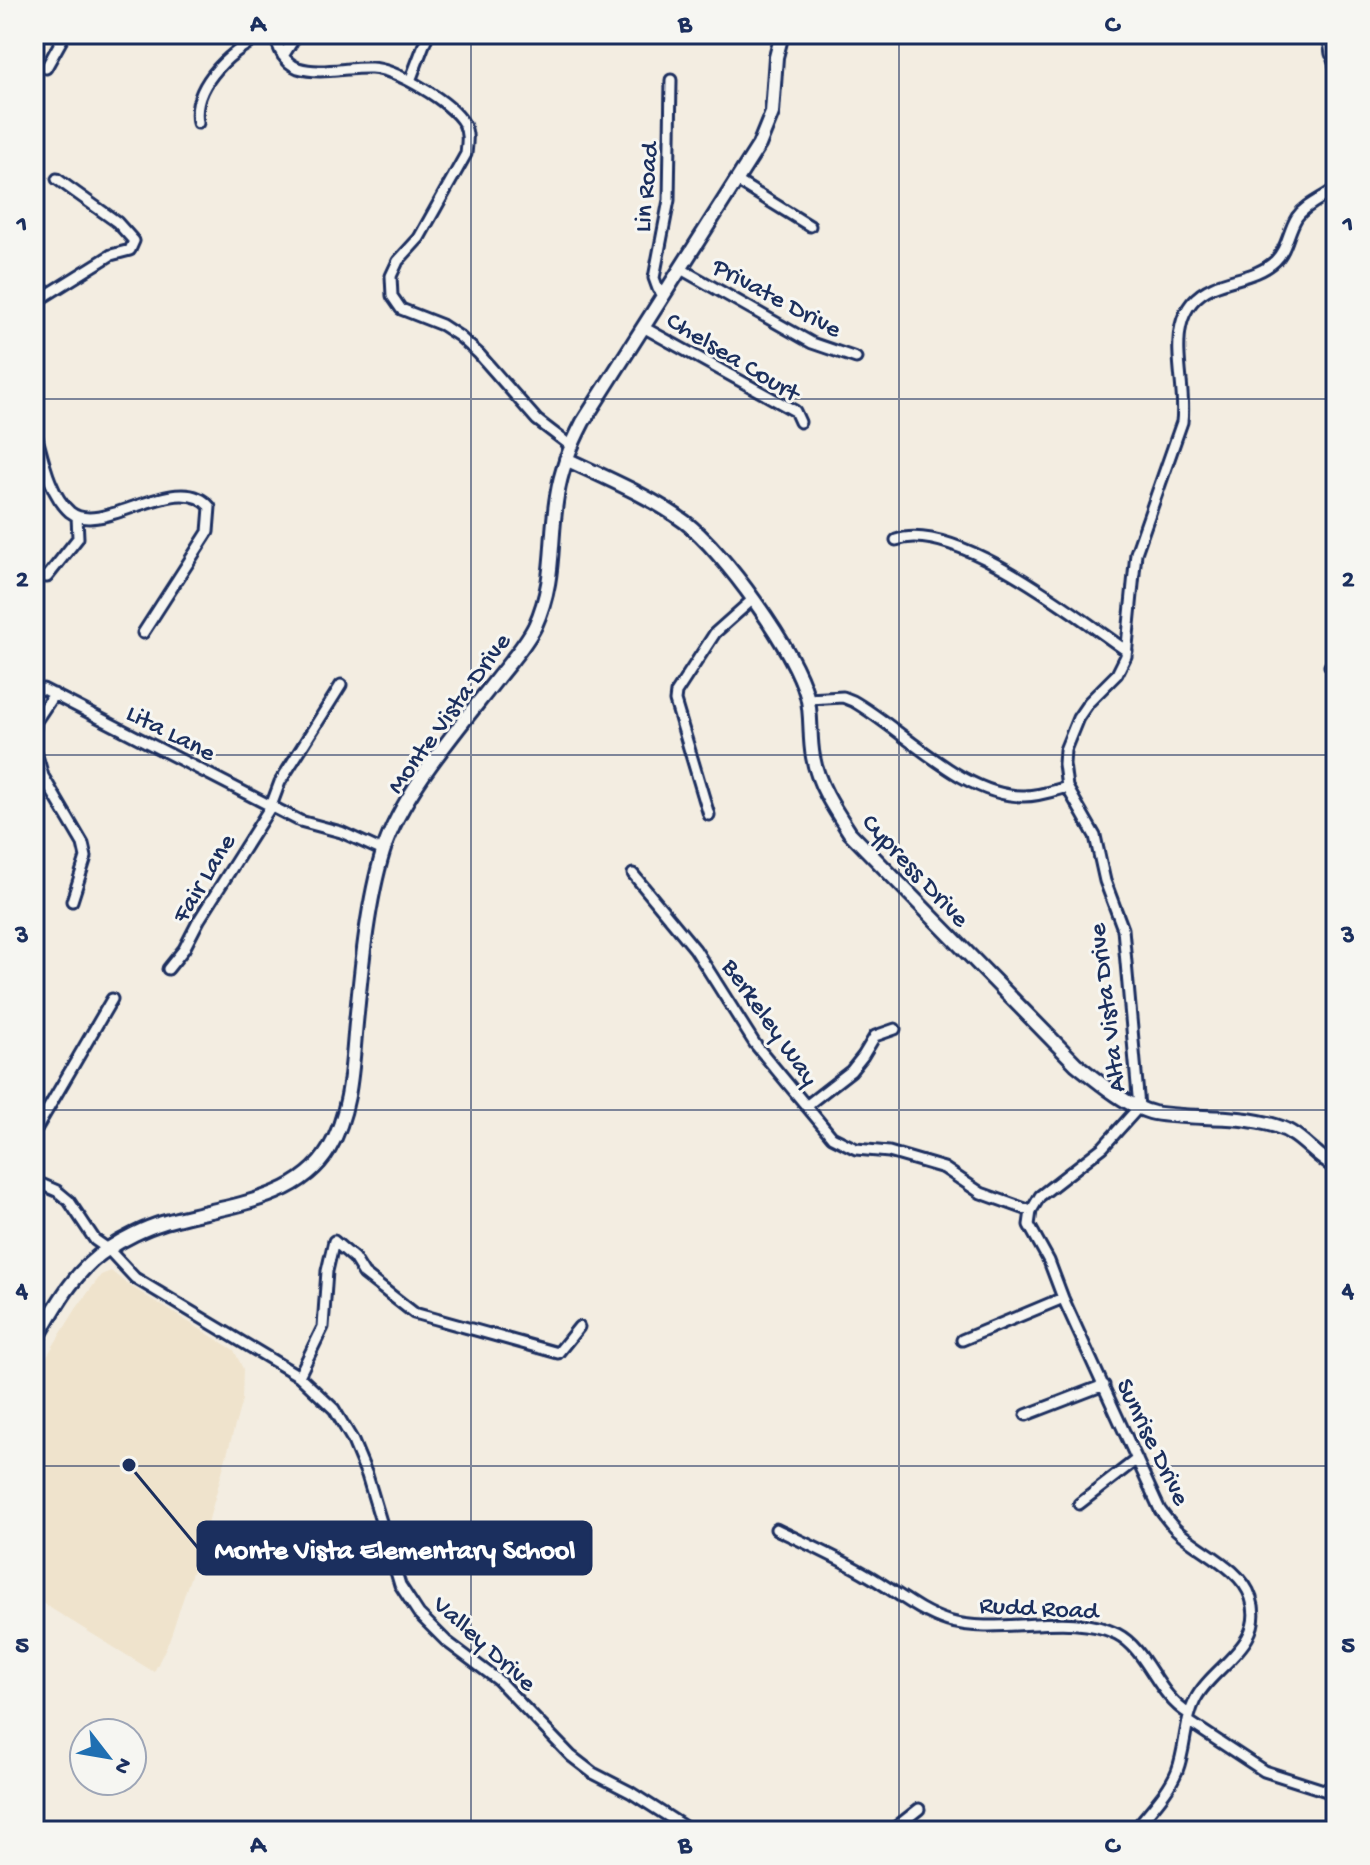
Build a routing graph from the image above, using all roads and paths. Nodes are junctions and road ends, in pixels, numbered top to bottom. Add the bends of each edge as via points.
1 (65, 34) edge
2 (268, 34) edge
3 (275, 34) edge
4 (297, 34) edge
5 (428, 34) edge
6 (782, 34) edge
7 (1328, 34) edge
8 (283, 56) junction
9 (1333, 61) edge
10 (46, 68) dead end
11 (671, 80) dead end
12 (410, 81) junction
13 (198, 123) dead end
14 (57, 179) dead end
15 (737, 181) junction
16 (1336, 188) edge
17 (810, 226) dead end
18 (681, 269) junction
19 (664, 294) junction
20 (34, 303) edge
21 (643, 327) junction
22 (856, 358) dead end
23 (800, 422) dead end
24 (34, 427) edge
25 (571, 446) junction
26 (566, 459) junction
27 (77, 516) junction
28 (896, 540) dead end
29 (34, 575) edge
30 (752, 600) junction
31 (143, 633) dead end
32 (1127, 651) junction
33 (341, 685) dead end
34 (43, 689) dead end
35 (54, 694) junction
36 (808, 699) junction
37 (34, 734) edge
38 (34, 745) edge
39 (1067, 787) junction
40 (271, 806) junction
41 (709, 815) dead end
42 (383, 851) junction
43 (633, 874) dead end
44 (72, 901) dead end
45 (168, 969) dead end
46 (112, 999) dead end
47 (895, 1029) dead end
48 (806, 1106) junction
49 (1139, 1107) junction
50 (34, 1133) edge
51 (1336, 1167) edge
52 (34, 1181) edge
53 (1031, 1211) junction
54 (108, 1249) junction
55 (1063, 1298) junction
56 (579, 1327) dead end
57 (962, 1340) dead end
58 (34, 1344) edge
59 (299, 1376) junction
60 (1104, 1385) junction
61 (1026, 1415) dead end
62 (1137, 1459) junction
63 (1079, 1504) dead end
64 (776, 1529) dead end
65 (1188, 1718) junction
66 (1336, 1794) edge
67 (919, 1809) dead end
68 (691, 1831) edge
69 (891, 1831) edge
70 (1134, 1831) edge

1 - 10 street
2 - 13 street via 239,48 204,88 195,108
3 - 8 street
4 - 8 street
5 - 12 street
6 - 15 main road, Monte Vista Drive via 772,113
7 - 9 street
8 - 12 street via 308,70 372,68
11 - 19 street, Lin Road via 669,200 654,278
12 - 25 street via 449,108 465,126 468,139 461,166 419,238 398,261 391,276 392,296 401,309 459,336 537,420
14 - 20 street via 117,222 134,241 130,250 111,255
15 - 17 street
15 - 18 main road, Monte Vista Drive
16 - 32 street via 1299,214 1275,262 1209,289 1186,314 1178,346 1182,422 1136,553
18 - 19 main road, Monte Vista Drive
18 - 22 street, Private Drive via 812,343
19 - 21 main road, Monte Vista Drive
21 - 23 street, Chelsea Court via 795,411
21 - 25 main road, Monte Vista Drive
24 - 27 street via 56,495
25 - 26 main road, Monte Vista Drive
26 - 30 main road, Cypress Drive via 687,524
26 - 42 main road, Monte Vista Drive via 557,496 552,571 537,622 416,788
27 - 29 street via 78,538 72,547 47,577
27 - 31 street via 121,511 174,495 197,496 210,507 208,532
28 - 32 street via 926,537 1005,568
30 - 36 main road, Cypress Drive via 781,639
30 - 41 street via 715,633 676,693
32 - 39 street via 1117,674 1084,708 1070,734 1064,764
33 - 40 street via 280,782
34 - 35 street, Lita Lane
35 - 37 street via 36,721
35 - 40 street, Lita Lane
36 - 39 street via 853,701 983,789 1026,796
36 - 49 main road, Cypress Drive via 818,775 850,833 1076,1064
38 - 44 street via 48,786 83,844 86,857
39 - 49 street, Alta Vista Drive via 1095,836 1123,929
40 - 42 street, Lita Lane
40 - 45 street, Fair Lane
42 - 54 main road, Monte Vista Drive via 345,1111 329,1151 294,1184 159,1224
43 - 48 street, Berkeley Way via 695,949 755,1044
46 - 50 street
47 - 48 street via 875,1036 851,1071
48 - 53 street, Berkeley Way via 832,1137 856,1149 889,1152 944,1168 981,1193
49 - 51 main road, Alta Vista Drive via 1153,1113 1280,1126
49 - 53 street via 1103,1147 1040,1196
52 - 54 street, Valley Drive via 69,1201 95,1240
53 - 55 street, Sunrise Drive via 1029,1225
54 - 58 main road, Monte Vista Drive via 60,1299
54 - 59 street, Valley Drive via 135,1278
55 - 57 street
55 - 60 street, Sunrise Drive
56 - 59 street via 558,1353 414,1313 364,1274 334,1241 323,1327
59 - 68 street, Valley Drive via 334,1409 352,1439 393,1567 419,1614 498,1680 571,1756
60 - 61 street
60 - 62 street, Sunrise Drive
62 - 63 street
62 - 65 street, Sunrise Drive via 1160,1510 1176,1531 1237,1575 1251,1598 1254,1622 1248,1637 1197,1696
64 - 65 street, Rudd Road via 948,1621 976,1626 1082,1624 1114,1632 1130,1642
65 - 66 street, Rudd Road via 1264,1771
65 - 70 street, Sunrise Drive via 1175,1775
67 - 69 street

